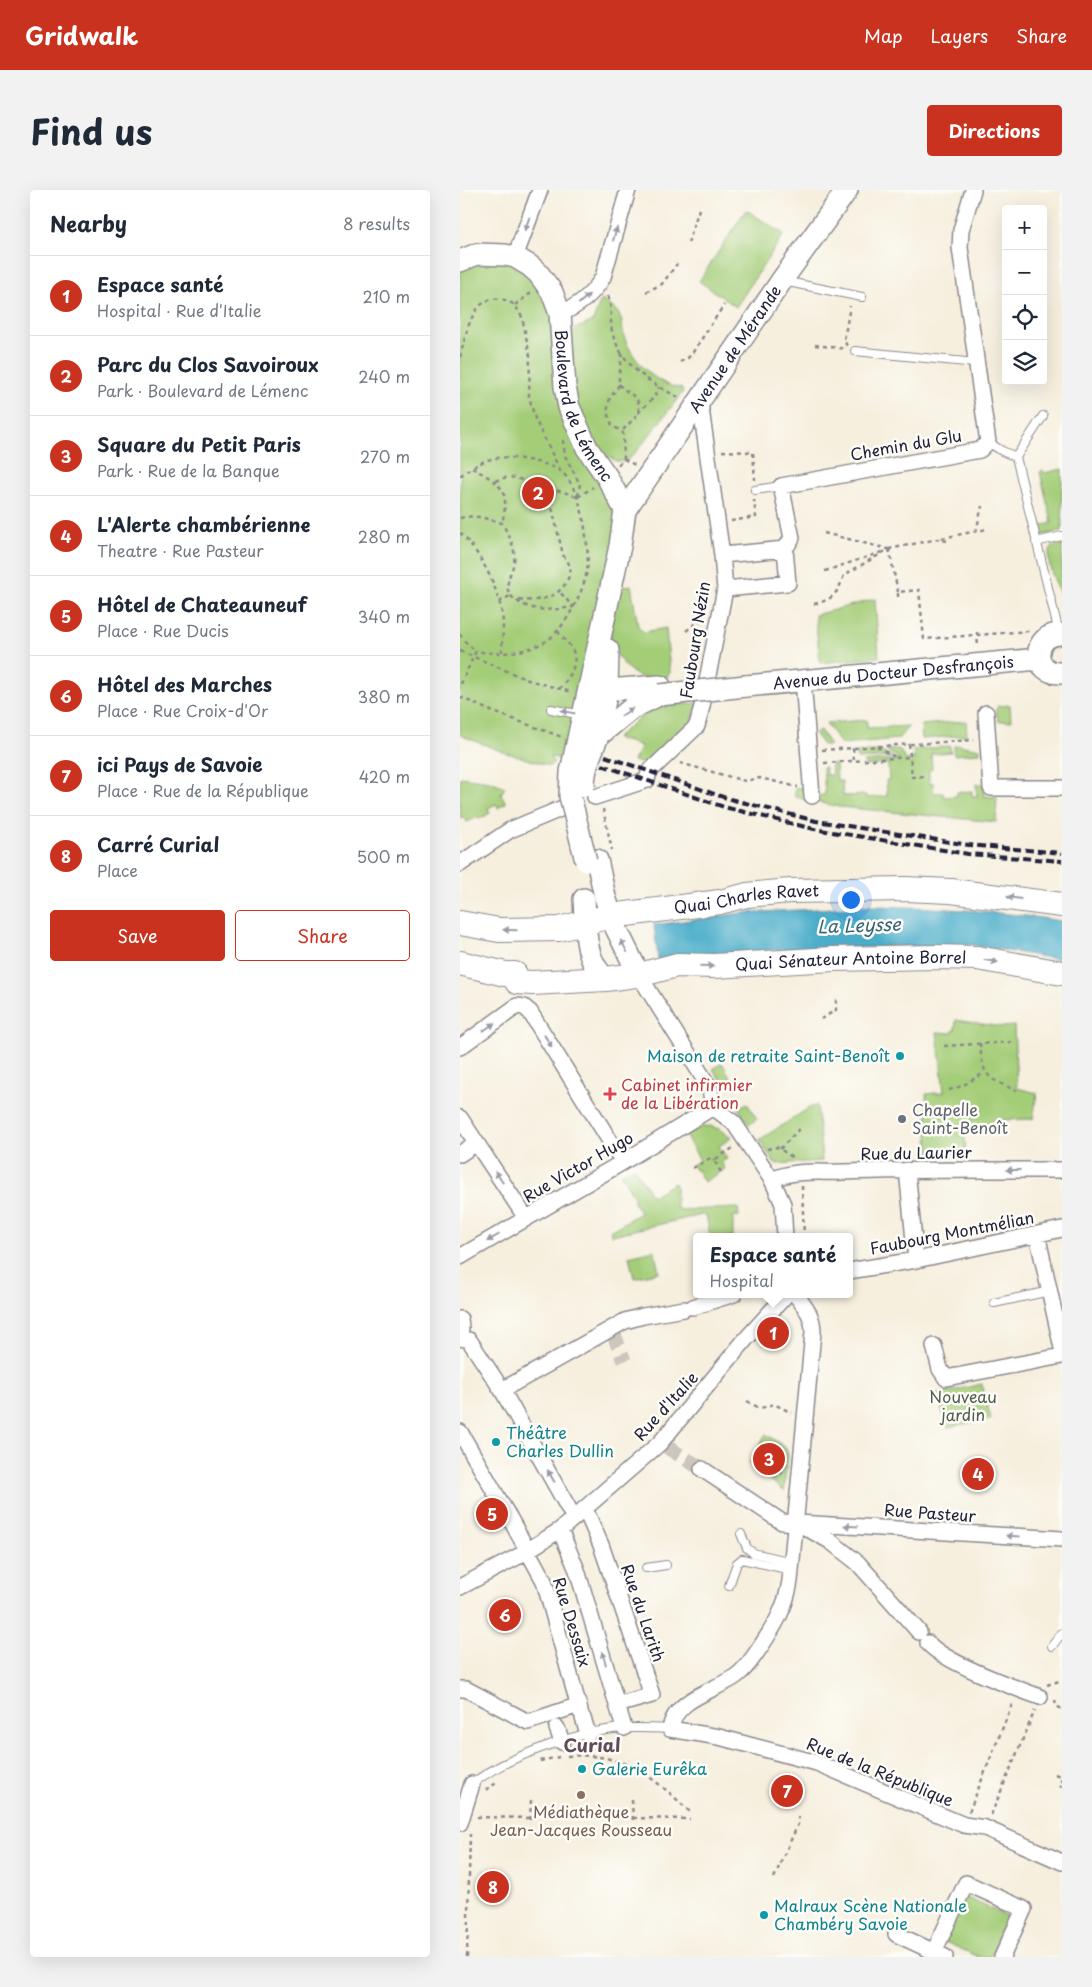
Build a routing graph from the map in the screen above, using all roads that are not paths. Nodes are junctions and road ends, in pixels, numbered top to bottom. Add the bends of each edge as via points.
1 (540, 190) edge
2 (628, 190) edge
3 (847, 190) edge
4 (973, 190) edge
5 (515, 257) junction
6 (460, 261) edge
7 (782, 280) junction
8 (862, 297) dead end
9 (560, 314) junction
10 (855, 351) road end
11 (976, 363) junction
12 (699, 404) junction
13 (1044, 416) dead end
14 (988, 442) junction
15 (1016, 457) junction
16 (781, 486) junction
17 (755, 490) dead end
18 (625, 510) junction
19 (1062, 536) edge
20 (1036, 542) junction
21 (785, 549) junction
22 (722, 555) junction
23 (725, 589) junction
24 (605, 619) junction
25 (1059, 629) edge
26 (608, 652) junction
27 (1039, 659) junction
28 (1062, 673) edge
29 (803, 680) junction
30 (660, 690) junction
31 (551, 709) dead end
32 (986, 713) dead end
33 (587, 719) junction
34 (1062, 788) edge
35 (601, 795) road end
36 (812, 796) dead end
37 (565, 807) dead end
38 (599, 859) junction
39 (460, 864) edge
40 (1062, 905) edge
41 (585, 910) junction
42 (611, 916) junction
43 (460, 923) edge
44 (460, 963) edge
45 (1062, 972) edge
46 (639, 975) junction
47 (606, 979) junction
48 (460, 1047) edge
49 (713, 1107) junction
50 (460, 1118) edge
51 (476, 1143) junction
52 (460, 1154) edge
53 (623, 1162) junction
54 (907, 1170) junction
55 (1062, 1170) edge
56 (772, 1180) junction
57 (526, 1218) junction
58 (1062, 1229) edge
59 (785, 1233) edge
60 (1038, 1237) junction
61 (460, 1257) edge
62 (916, 1260) junction
63 (853, 1270) edge
64 (1050, 1291) junction
65 (721, 1298) edge
66 (783, 1298) edge
67 (798, 1298) edge
68 (994, 1303) dead end
69 (460, 1319) edge
70 (460, 1336) edge
71 (934, 1346) dead end
72 (1062, 1348) edge
73 (1062, 1356) edge
74 (502, 1390) junction
75 (460, 1432) edge
76 (702, 1469) tunnel mouth
77 (580, 1514) junction
78 (795, 1522) junction
79 (560, 1530) junction
80 (741, 1534) dead end
81 (1062, 1539) edge
82 (527, 1551) junction
83 (666, 1566) dead end
84 (791, 1566) junction
85 (646, 1568) dead end
86 (729, 1586) dead end
87 (460, 1587) edge
88 (1062, 1634) edge
89 (1052, 1646) dead end
90 (460, 1689) edge
91 (1040, 1697) road end
92 (617, 1705) junction
93 (580, 1711) junction
94 (557, 1726) junction
95 (624, 1728) junction
96 (670, 1729) junction
97 (588, 1734) junction
98 (479, 1787) junction
99 (460, 1799) edge
100 (467, 1823) edge
101 (1062, 1862) edge
102 (896, 1934) dead end
103 (940, 1955) edge
104 (1002, 1957) edge

1 -> 5 street
9 -> 2 street via 583,302 603,277
3 - 7 main road, Avenue de Mérande
4 - 11 street via 961,230 960,248
5 - 6 main road, Boulevard de Lémenc via 477,254
5 - 9 main road, Boulevard de Lémenc via 538,273 552,292
7 - 8 lane
7 - 12 main road, Avenue de Mérande
9 - 18 main road, Boulevard de Lémenc via 565,388 577,429
10 - 11 lane
11 - 14 street
12 - 18 main road, Avenue de Mérande
12 - 22 street, Faubourg Nézin
13 - 15 lane
14 - 15 lane
14 - 16 street, Chemin du Glu via 980,450
15 - 20 lane
16 - 17 lane
16 - 21 street via 792,538
18 - 24 main road
19 - 20 lane
20 - 25 lane
21 - 22 street
21 - 23 street via 788,582
22 - 23 street, Faubourg Nézin
23 - 35 street, Faubourg Nézin via 697,726 649,772 647,780
24 - 26 main road
24 - 33 main road
25 - 27 main road via 1041,643
26 - 30 main road, Avenue du Docteur Desfrançois via 622,672
26 - 33 main road
27 - 28 main road via 1050,672
27 - 29 main road, Avenue du Docteur Desfrançois
29 - 30 main road, Avenue du Docteur Desfrançois, bridge
29 - 36 street via 814,751
30 - 33 main road, Avenue du Docteur Desfrançois
33 -> 30 main road, Avenue du Docteur Desfrançois via 632,708
33 -> 31 lane
32 - 34 street via 991,788
33 - 38 main road, bridge via 588,760 584,785
37 - 39 street via 510,830
38 - 41 main road via 588,882
38 - 42 main road
40 -> 42 main road, Quai Charles Ravet via 951,891 822,890 747,895 720,902
41 - 42 main road, Quai Charles Ravet
41 -> 43 main road, Quai Charles Ravet via 559,929 499,930
41 - 47 main road via 588,948
46 -> 42 main road
44 - 47 main road, Quai Sénateur Antoine Borrel via 515,974 517,982
46 -> 45 main road, Quai Sénateur Antoine Borrel via 677,965 936,957 977,958
46 - 47 main road, Quai Sénateur Antoine Borrel
46 - 49 street via 710,1089
48 -> 53 street via 517,1006 524,1007
49 - 53 street, Rue Victor Hugo
49 - 56 street via 728,1117
50 - 51 street
51 - 52 street
57 -> 51 street
53 - 57 street, Rue Victor Hugo
55 -> 54 street, Rue du Laurier
54 - 56 street, Rue du Laurier via 791,1174
54 - 62 street
56 - 59 street via 783,1204
57 -> 61 street, Rue Victor Hugo
58 - 60 street, Faubourg Montmélian
60 - 62 street, Faubourg Montmélian
60 - 64 street
62 - 63 street, Faubourg Montmélian
64 - 68 lane
64 - 72 street
65 - 74 street via 689,1308 642,1316
66 - 77 street, Rue d'Italie via 745,1340 664,1445
67 - 78 street via 809,1311 813,1324
69 - 70 street
70 - 74 street, Rue du Larith via 469,1340
71 - 73 street via 940,1370 946,1378
77 -> 74 street, Rue du Larith
75 - 82 street, Rue Dessaix
76 - 78 street via 782,1522
77 - 79 street, Rue d'Italie
77 - 92 street, Rue du Larith via 612,1570 652,1695
81 -> 78 street, Rue Pasteur
78 - 84 street
78 - 91 street via 830,1541 858,1563 933,1649 954,1662
79 - 82 street, Rue d'Italie
92 -> 79 street via 577,1570
80 - 84 lane via 747,1548 753,1552
82 - 87 street, Rue d'Italie
82 - 93 street, Rue Dessaix via 544,1581
83 - 85 lane
84 - 86 lane via 742,1559 737,1563
84 - 96 street via 782,1612 746,1667 687,1703 676,1714
88 - 89 lane
90 - 94 street via 466,1689 528,1722
92 - 95 street
93 - 94 street
93 - 97 street, Rue Dessaix
94 - 97 lane, Rue de la République
94 - 98 lane, Rue de la République
95 - 96 lane, Rue de la République
95 - 97 lane, Rue de la République
96 - 101 street, Rue de la République via 719,1737 817,1763 964,1825 985,1828
98 - 99 lane, Rue de la République
98 - 100 street
102 - 103 street
103 - 104 street via 966,1883 1024,1908

